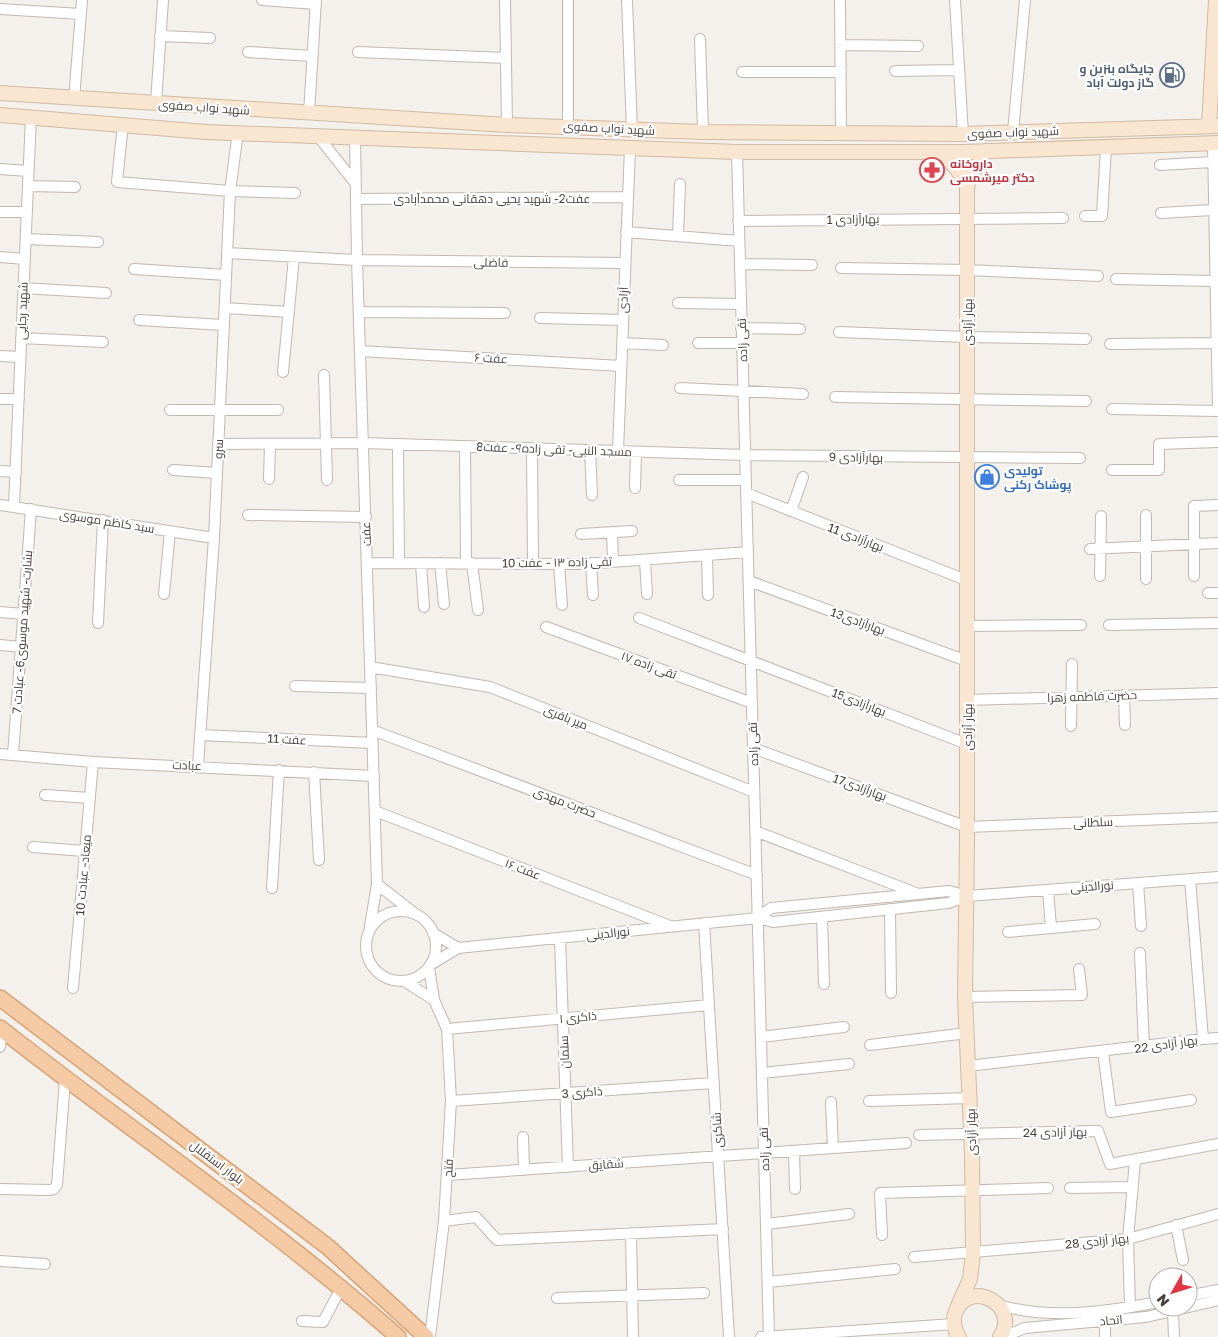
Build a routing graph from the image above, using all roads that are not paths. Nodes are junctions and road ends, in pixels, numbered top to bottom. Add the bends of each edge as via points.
1 (82, 0) edge
2 (162, 0) edge
3 (262, 0) edge
4 (506, 0) edge
5 (568, 0) edge
6 (627, 0) edge
7 (840, 0) edge
8 (955, 0) edge
9 (1024, 0) edge
10 (1216, 0) edge
11 (316, 2) edge
12 (0, 9) edge
13 (81, 14) junction
14 (160, 36) junction
15 (210, 38) dead end
16 (700, 38) dead end
17 (840, 45) junction
18 (918, 46) dead end
19 (248, 52) dead end
20 (358, 52) dead end
21 (312, 56) junction
22 (506, 58) junction
23 (960, 70) junction
24 (895, 71) dead end
25 (742, 72) dead end
26 (841, 72) junction
27 (1215, 89) edge
28 (0, 93) edge
29 (74, 99) junction
30 (156, 103) junction
31 (180, 105) junction
32 (205, 108) junction
33 (0, 114) edge
34 (309, 114) junction
35 (31, 117) junction
36 (123, 124) junction
37 (507, 125) junction
38 (568, 126) junction
39 (1213, 126) edge
40 (174, 130) junction
41 (632, 130) junction
42 (206, 132) junction
43 (238, 132) junction
44 (703, 132) junction
45 (841, 132) junction
46 (1013, 132) junction
47 (963, 134) junction
48 (316, 135) junction
49 (355, 137) junction
50 (1215, 143) edge
51 (630, 148) junction
52 (1106, 148) junction
53 (985, 151) junction
54 (737, 152) junction
55 (940, 152) junction
56 (1212, 162) junction
57 (1160, 165) dead end
58 (0, 169) edge
59 (28, 171) junction
60 (356, 184) junction
61 (680, 184) dead end
62 (1215, 184) edge
63 (967, 185) junction
64 (28, 186) junction
65 (75, 188) dead end
66 (230, 191) junction
67 (295, 193) dead end
68 (627, 197) junction
69 (356, 200) junction
70 (1212, 210) junction
71 (0, 212) edge
72 (27, 212) junction
73 (1161, 213) dead end
74 (1085, 216) dead end
75 (967, 217) junction
76 (1063, 218) dead end
77 (738, 222) junction
78 (626, 232) junction
79 (678, 236) junction
80 (1216, 237) edge
81 (26, 239) junction
82 (739, 241) junction
83 (98, 242) dead end
84 (227, 253) junction
85 (0, 257) edge
86 (294, 257) junction
87 (25, 259) junction
88 (357, 260) junction
89 (625, 263) junction
90 (740, 264) junction
91 (812, 265) dead end
92 (841, 268) dead end
93 (134, 269) dead end
94 (967, 270) junction
95 (1216, 270) edge
96 (226, 275) junction
97 (1098, 276) dead end
98 (1116, 279) dead end
99 (1214, 281) junction
100 (23, 288) junction
101 (106, 293) dead end
102 (678, 303) dead end
103 (741, 304) junction
104 (225, 308) junction
105 (289, 312) junction
106 (359, 312) junction
107 (505, 313) dead end
108 (540, 318) dead end
109 (138, 320) dead end
110 (623, 320) junction
111 (223, 325) junction
112 (741, 328) junction
113 (800, 329) dead end
114 (839, 332) dead end
115 (967, 337) junction
116 (21, 338) junction
117 (1086, 339) dead end
118 (103, 342) dead end
119 (698, 342) dead end
120 (622, 343) junction
121 (742, 343) junction
122 (1217, 343) edge
123 (1110, 344) dead end
124 (663, 345) dead end
125 (360, 351) junction
126 (0, 356) edge
127 (20, 356) junction
128 (621, 366) junction
129 (283, 372) dead end
130 (324, 374) dead end
131 (680, 388) dead end
132 (743, 393) junction
133 (803, 394) dead end
134 (835, 397) dead end
135 (0, 399) edge
136 (967, 399) junction
137 (19, 400) junction
138 (1086, 401) dead end
139 (1112, 409) dead end
140 (170, 410) dead end
141 (278, 410) dead end
142 (219, 411) junction
143 (1217, 411) edge
144 (1218, 442) edge
145 (325, 443) junction
146 (363, 443) junction
147 (218, 444) junction
148 (270, 444) junction
149 (398, 444) junction
150 (465, 446) junction
151 (532, 448) junction
152 (590, 450) junction
153 (618, 451) junction
154 (636, 452) junction
155 (745, 455) junction
156 (967, 458) junction
157 (1080, 458) dead end
158 (173, 470) dead end
159 (1112, 470) dead end
160 (0, 471) edge
161 (16, 472) junction
162 (217, 473) junction
163 (803, 477) dead end
164 (269, 480) dead end
165 (327, 480) dead end
166 (679, 480) dead end
167 (746, 480) junction
168 (635, 488) dead end
169 (746, 493) junction
170 (592, 495) dead end
171 (0, 505) edge
172 (14, 505) junction
173 (1218, 505) edge
174 (31, 509) junction
175 (791, 511) junction
176 (248, 515) dead end
177 (1146, 515) dead end
178 (1102, 516) dead end
179 (366, 517) junction
180 (102, 520) junction
181 (170, 531) junction
182 (632, 531) dead end
183 (612, 532) junction
184 (581, 534) dead end
185 (214, 538) junction
186 (1218, 543) edge
187 (1194, 544) junction
188 (1146, 546) junction
189 (1095, 548) junction
190 (748, 552) junction
191 (707, 555) junction
192 (644, 560) junction
193 (613, 562) junction
194 (367, 563) junction
195 (399, 563) junction
196 (420, 563) junction
197 (440, 563) junction
198 (469, 563) junction
199 (591, 563) junction
200 (532, 564) junction
201 (559, 564) junction
202 (1100, 576) dead end
203 (1194, 576) dead end
204 (1146, 579) dead end
205 (966, 580) junction
206 (749, 581) junction
207 (164, 594) dead end
208 (647, 594) dead end
209 (593, 595) dead end
210 (708, 595) dead end
211 (444, 604) dead end
212 (562, 606) dead end
213 (424, 607) dead end
214 (478, 610) dead end
215 (0, 612) edge
216 (23, 614) junction
217 (639, 618) dead end
218 (1218, 623) edge
219 (98, 624) dead end
220 (1080, 625) dead end
221 (1109, 625) dead end
222 (966, 626) junction
223 (546, 627) dead end
224 (0, 645) edge
225 (21, 647) junction
226 (751, 661) junction
227 (967, 661) junction
228 (1072, 664) dead end
229 (370, 666) junction
230 (295, 686) dead end
231 (371, 688) junction
232 (1218, 692) edge
233 (1124, 695) junction
234 (1072, 697) junction
235 (967, 700) junction
236 (752, 703) junction
237 (1125, 725) dead end
238 (1071, 726) dead end
239 (372, 730) junction
240 (200, 735) junction
241 (373, 743) junction
242 (967, 744) junction
243 (753, 748) junction
244 (0, 754) edge
245 (13, 755) junction
246 (93, 762) junction
247 (198, 766) junction
248 (279, 770) junction
249 (314, 772) junction
250 (374, 776) junction
251 (754, 792) junction
252 (46, 796) dead end
253 (90, 798) junction
254 (375, 811) junction
255 (1218, 817) edge
256 (967, 827) junction
257 (756, 831) junction
258 (33, 847) dead end
259 (84, 851) junction
260 (319, 860) dead end
261 (757, 875) junction
262 (1218, 877) edge
263 (1190, 879) junction
264 (1138, 883) junction
265 (377, 884) junction
266 (272, 888) dead end
267 (1048, 890) junction
268 (917, 893) junction
269 (967, 896) junction
270 (890, 909) junction
271 (418, 916) junction
272 (822, 917) junction
273 (758, 918) junction
274 (704, 923) junction
275 (1094, 924) dead end
276 (672, 926) junction
277 (1141, 926) dead end
278 (1050, 928) junction
279 (369, 932) junction
280 (1008, 932) dead end
281 (433, 933) junction
282 (560, 938) junction
283 (458, 948) junction
284 (1140, 953) dead end
285 (429, 966) junction
286 (1079, 969) dead end
287 (404, 981) junction
288 (824, 984) dead end
289 (73, 988) dead end
290 (890, 993) dead end
291 (965, 997) junction
292 (0, 998) edge
293 (434, 1000) junction
294 (709, 1006) junction
295 (563, 1019) junction
296 (844, 1027) dead end
297 (1, 1029) edge
298 (447, 1029) junction
299 (967, 1033) junction
300 (761, 1037) junction
301 (1218, 1038) edge
302 (1203, 1039) junction
303 (870, 1045) dead end
304 (1144, 1047) junction
305 (0, 1048) edge
306 (1103, 1052) junction
307 (849, 1064) dead end
308 (968, 1066) junction
309 (762, 1073) junction
310 (65, 1080) junction
311 (714, 1084) junction
312 (566, 1093) junction
313 (970, 1098) junction
314 (451, 1100) junction
315 (1191, 1100) dead end
316 (869, 1101) dead end
317 (830, 1102) dead end
318 (971, 1134) junction
319 (919, 1135) dead end
320 (523, 1137) dead end
321 (906, 1143) dead end
322 (1218, 1144) edge
323 (833, 1148) junction
324 (794, 1151) junction
325 (764, 1153) junction
326 (718, 1156) junction
327 (1135, 1161) junction
328 (568, 1167) junction
329 (524, 1170) junction
330 (448, 1175) junction
331 (1133, 1187) junction
332 (1048, 1188) dead end
333 (1070, 1188) dead end
334 (0, 1189) edge
335 (795, 1189) dead end
336 (972, 1190) junction
337 (849, 1214) dead end
338 (1218, 1214) edge
339 (444, 1220) junction
340 (767, 1224) junction
341 (1176, 1225) junction
342 (722, 1229) junction
343 (631, 1233) junction
344 (882, 1235) dead end
345 (1128, 1239) junction
346 (973, 1253) junction
347 (914, 1257) dead end
348 (1184, 1260) dead end
349 (0, 1261) edge
350 (45, 1264) dead end
351 (972, 1269) junction
352 (895, 1270) dead end
353 (768, 1282) junction
354 (341, 1288) junction
355 (1218, 1290) edge
356 (704, 1294) dead end
357 (1198, 1294) edge
358 (633, 1296) junction
359 (557, 1298) dead end
360 (1218, 1300) edge
361 (997, 1302) junction
362 (1148, 1304) edge
363 (1198, 1305) edge
364 (958, 1306) junction
365 (1130, 1308) junction
366 (1148, 1315) edge
367 (1173, 1317) edge
368 (302, 1321) dead end
369 (1105, 1321) junction
370 (955, 1331) edge
371 (1037, 1332) edge
372 (398, 1337) edge
373 (426, 1337) edge
374 (430, 1337) edge
375 (633, 1337) edge
376 (729, 1337) edge
377 (762, 1337) edge
378 (770, 1337) edge
379 (1002, 1337) edge
380 (1105, 1337) edge
381 (1174, 1337) edge

1 - 13 street
2 - 14 street
3 - 11 street
4 - 22 street
5 - 38 street
6 - 41 street
7 - 17 street
8 - 23 street
9 - 46 street
10 - 27 main road
11 - 21 street
12 - 13 street
13 - 29 street
14 - 15 street
14 - 30 street
16 - 44 street
17 - 18 street
17 - 26 street
19 - 21 street
20 - 22 street
21 - 34 street
22 - 37 street
23 - 24 street
23 - 47 street
25 - 26 street
26 - 45 street
27 - 39 main road
28 - 29 main road, شهید نواب صفوی
29 - 30 main road, شهید نواب صفوی
30 - 31 main road, شهید نواب صفوی
31 - 32 main road, شهید نواب صفوی
31 - 40 main road via 186,114 185,122
32 - 34 main road, شهید نواب صفوی
32 - 42 main road via 199,114 199,124
33 - 35 main road, شهید نواب صفوی
34 - 37 main road, شهید نواب صفوی
35 - 36 main road, شهید نواب صفوی
35 - 59 street, شهید رجایی
36 - 40 main road, شهید نواب صفوی
36 - 66 street via 117,182
37 - 38 main road, شهید نواب صفوی
38 - 41 main road, شهید نواب صفوی
39 - 46 main road, شهید نواب صفوی
40 - 42 main road, شهید نواب صفوی
41 - 44 main road, شهید نواب صفوی
42 - 43 main road, شهید نواب صفوی
43 - 48 main road, شهید نواب صفوی
43 - 66 street, سرو
44 - 45 main road, شهید نواب صفوی
45 - 47 main road, شهید نواب صفوی
46 - 47 main road, شهید نواب صفوی
48 - 49 main road, شهید نواب صفوی
48 - 60 street
49 - 51 main road, شهید نواب صفوی
49 - 60 street, عفت
50 - 52 main road, شهید نواب صفوی
50 - 56 street
51 - 54 main road, شهید نواب صفوی
51 - 68 street, آزادی
52 - 53 main road, شهید نواب صفوی
52 - 74 street via 1102,216
53 - 55 main road, شهید نواب صفوی
53 - 63 main road, بهار آزادی
54 - 55 main road, شهید نواب صفوی
54 - 77 street, تقی زاده
55 - 63 main road
56 - 57 street
56 - 62 street
58 - 59 street
59 - 64 street, شهید رجایی
60 - 69 street, عفت
61 - 79 street
62 - 70 street
63 - 75 main road, بهار آزادی
64 - 65 street
64 - 72 street, شهید رجایی
66 - 67 street
66 - 84 street, سرو
68 - 69 street, عفت2- شهید یحیی دهقانی محمدآبادی
68 - 78 street, آزادی
69 - 88 street, عفت
70 - 73 street
70 - 80 street
71 - 72 street
72 - 81 street, شهید رجایی
75 - 76 street, بهارآزادی 1
75 - 77 street, بهارآزادی 1
75 - 94 main road, بهار آزادی
77 - 82 street, تقی زاده
78 - 79 street
78 - 89 street, آزادی
79 - 82 street
80 - 95 street
81 - 83 street
81 - 87 street, شهید رجایی
82 - 90 street, تقی زاده
84 - 86 street, فاضلی
84 - 96 street, سرو
85 - 87 street
86 - 88 street, فاضلی
86 - 105 street
87 - 100 street, شهید رجایی
88 - 89 street, فاضلی
88 - 106 street, عفت
89 - 110 street, آزادی
90 - 91 street
90 - 103 street, تقی زاده
92 - 94 street
93 - 96 street
94 - 97 street
94 - 115 main road, بهار آزادی
95 - 99 street
96 - 104 street, سرو
98 - 99 street
99 - 122 street
100 - 101 street
100 - 116 street, شهید رجایی
102 - 103 street
103 - 112 street, تقی زاده
104 - 105 street
104 - 111 street, سرو
105 - 129 street
106 - 107 street
106 - 125 street, عفت
108 - 110 street
109 - 111 street
110 - 120 street, آزادی
111 - 142 street, سرو
112 - 113 street
112 - 121 street, تقی زاده
114 - 115 street
115 - 117 street
115 - 136 main road, بهار آزادی
116 - 118 street
116 - 127 street, شهید رجایی
119 - 121 street
120 - 124 street
120 - 128 street, آزادی
121 - 132 street, تقی زاده
122 - 123 street
122 - 143 street
125 - 128 street, عفت ۶
125 - 146 street, عفت
126 - 127 street
127 - 137 street, شهید رجایی
128 - 153 street, آزادی
130 - 145 street
131 - 132 street
132 - 133 street
132 - 155 street, تقی زاده
134 - 136 street
135 - 137 street
136 - 138 street
136 - 156 main road, بهار آزادی
137 - 161 street, شهید رجایی
139 - 143 street
140 - 142 street
141 - 142 street
142 - 147 street, سرو
144 - 159 street via 1159,444 1159,470
145 - 146 street, مسجد النبی- تقی زاده۹- عفت8
145 - 148 street, مسجد النبی- تقی زاده۹- عفت8
145 - 165 street
146 - 149 street, مسجد النبی- تقی زاده۹- عفت8
146 - 179 street, عفت
147 - 148 street, مسجد النبی- تقی زاده۹- عفت8
147 - 162 street, سرو
148 - 164 street
149 - 150 street, مسجد النبی- تقی زاده۹- عفت8
149 - 195 street
150 - 151 street, مسجد النبی- تقی زاده۹- عفت8
150 - 198 street
151 - 152 street, مسجد النبی- تقی زاده۹- عفت8
151 - 200 street
152 - 153 street, مسجد النبی- تقی زاده۹- عفت8
152 - 170 street
153 - 154 street, مسجد النبی- تقی زاده۹- عفت8
154 - 155 street, مسجد النبی- تقی زاده۹- عفت8
154 - 168 street
155 - 156 street, بهارآزادی 9
155 - 167 street, تقی زاده
156 - 157 street, بهارآزادی 9
156 - 205 main road, بهار آزادی
158 - 162 street
160 - 161 street
161 - 172 street, شهید رجایی
162 - 185 street, سرو
163 - 175 street
166 - 167 street
167 - 169 street, تقی زاده
169 - 175 street, بهارآزادی 11
169 - 190 street, تقی زاده
171 - 172 street, سید کاظم موسوی
172 - 174 street, سید کاظم موسوی
173 - 187 street via 1194,506
174 - 180 street, سید کاظم موسوی
174 - 216 street, بشارت- شهید موسوی6- عبادت 7
175 - 205 street, بهارآزادی 11
176 - 179 street
177 - 188 street
178 - 189 street
179 - 194 street, عفت
180 - 181 street, سید کاظم موسوی
180 - 219 street
181 - 185 street, سید کاظم موسوی
181 - 207 street
182 - 183 street
183 - 184 street
183 - 193 street
185 - 240 street, سرو
186 - 187 street
187 - 188 street
187 - 203 street
188 - 189 street
188 - 204 street
189 - 202 street
190 - 191 street, تقی زاده ۱۳ - عفت 10
190 - 206 street, تقی زاده
191 - 192 street, تقی زاده ۱۳ - عفت 10
191 - 210 street
192 - 193 street, تقی زاده ۱۳ - عفت 10
192 - 208 street
193 - 199 street, تقی زاده ۱۳ - عفت 10
194 - 195 street, تقی زاده ۱۳ - عفت 10
194 - 229 street, عفت
195 - 196 street, تقی زاده ۱۳ - عفت 10
196 - 197 street, تقی زاده ۱۳ - عفت 10
196 - 213 street
197 - 198 street, تقی زاده ۱۳ - عفت 10
197 - 211 street
198 - 200 street, تقی زاده ۱۳ - عفت 10
198 - 214 street
199 - 201 street, تقی زاده ۱۳ - عفت 10
199 - 209 street
200 - 201 street, تقی زاده ۱۳ - عفت 10
201 - 212 street
205 - 222 main road, بهار آزادی
206 - 226 street, تقی زاده
206 - 227 street, بهارآزادی13
215 - 216 street
216 - 225 street, بشارت- شهید موسوی6- عبادت 7
217 - 226 street, بهارآزادی15
218 - 221 street
220 - 222 street
222 - 227 main road, بهار آزادی
223 - 236 street, تقی زاده ۱۷
224 - 225 street
225 - 245 street, بشارت- شهید موسوی6- عبادت 7
226 - 236 street, تقی زاده
226 - 242 street, بهارآزادی15
227 - 235 main road, بهار آزادی
228 - 234 street
229 - 231 street, عفت
229 - 251 street, میر بافری via 490,687
230 - 231 street
231 - 239 street, عفت
232 - 233 street, حضرت فاطمه زهرا
233 - 234 street, حضرت فاطمه زهرا
233 - 237 street
234 - 235 street, حضرت فاطمه زهرا
234 - 238 street
235 - 242 main road, بهار آزادی
236 - 243 street, تقی زاده
239 - 241 street, عفت
239 - 261 street, حضرت مهدی
240 - 241 street, عفت 11
240 - 247 street, سرو
241 - 250 street, عفت
242 - 256 main road, بهار آزادی
243 - 251 street, تقی زاده
243 - 256 street, بهارآزادی17
244 - 245 street, عبادت
245 - 246 street, عبادت
246 - 247 street, عبادت
246 - 253 street, میعاد- عبادت 10
247 - 248 street, عبادت
248 - 249 street, عبادت
248 - 266 street
249 - 250 street, عبادت
249 - 260 street
250 - 254 street, عفت
251 - 257 street, تقی زاده
252 - 253 street
253 - 259 street, میعاد- عبادت 10
254 - 265 street, عفت
254 - 276 street, عفت ۱۶
255 - 256 street, سلطانی
256 - 269 main road, بهار آزادی
257 - 261 street, تقی زاده
257 - 268 street
258 - 259 street
259 - 289 street, میعاد- عبادت 10
261 - 273 street, تقی زاده
262 - 263 street, نورالدینی
263 - 264 street, نورالدینی
263 - 302 street, بهار آزادی 22
264 - 267 street, نورالدینی
264 - 277 street
265 - 271 street
265 - 279 street, عفت
267 - 269 street, نورالدینی
267 - 278 street
268 - 269 street, نورالدینی via 949,891
268 - 273 street, نورالدینی via 771,908
269 - 270 street, نورالدینی via 948,903
269 - 291 main road, بهار آزادی
270 - 272 street, نورالدینی
270 - 290 street
271 - 279 street via 407,912 390,913 380,918
271 - 281 street
272 - 273 street, نورالدینی via 773,922
272 - 288 street
273 - 274 street, نورالدینی
273 - 300 street, تقی زاده
274 - 276 street, نورالدینی
274 - 294 street, شاکری
275 - 278 street
276 - 282 street, نورالدینی
278 - 280 street
279 - 287 street via 366,953 372,967 389,980
281 - 283 street
281 - 285 street via 436,950
282 - 283 street, نورالدینی
282 - 295 street, سلمان
283 - 285 street, نورالدینی
284 - 304 street
285 - 287 street via 418,977
285 - 293 street, فتح
286 - 291 street via 1082,995
287 - 293 street
291 - 299 main road, بهار آزادی
292 - 373 main road, بلوار استقلال via 328,1247
293 - 298 street, فتح
294 - 295 street, ذاکری ۱
294 - 311 street, شاکری
295 - 298 street, ذاکری ۱
295 - 312 street, سلمان
296 - 300 street
297 - 305 street
297 - 310 main road, بلوار استقلال
298 - 314 street, فتح
299 - 303 street
299 - 308 main road, بهار آزادی
300 - 309 street, تقی زاده
301 - 302 street
302 - 304 street, بهار آزادی 22
304 - 306 street, بهار آزادی 22
306 - 308 street, بهار آزادی 22
306 - 315 street via 1111,1112
307 - 309 street
308 - 313 main road, بهار آزادی
309 - 325 street, تقی زاده
310 - 334 street via 58,1184 54,1189
310 - 354 main road, بلوار استقلال
311 - 312 street, ذاکری 3
311 - 326 street, شاکری
312 - 314 street, ذاکری 3
312 - 328 street, سلمان
313 - 316 street
313 - 318 main road, بهار آزادی
314 - 330 street, فتح
317 - 323 street
318 - 319 street
318 - 327 street, بهار آزادی 24 via 1098,1131 1110,1164
318 - 336 main road, بهار آزادی
320 - 329 street
321 - 323 street, شقایق
322 - 327 street, بهار آزادی 24
323 - 324 street, شقایق
324 - 325 street, شقایق
324 - 335 street
325 - 326 street, شقایق
325 - 340 street, تقی زاده
326 - 328 street, شقایق
326 - 342 street, شاکری
327 - 331 street
328 - 329 street, شقایق
329 - 330 street, شقایق
330 - 339 street, فتح
331 - 333 street
331 - 345 street
332 - 336 street
336 - 344 street via 880,1193
336 - 346 main road, بهار آزادی
337 - 340 street
338 - 341 street, بهار آزادی 28
339 - 343 street via 476,1217 497,1240
339 - 374 street, فتح
340 - 353 street, تقی زاده
341 - 345 street, بهار آزادی 28
341 - 348 street
342 - 343 street
342 - 376 street, شاکری
343 - 358 street
345 - 346 street, بهار آزادی 28
345 - 365 street
346 - 347 street, بهار آزادی 28
346 - 351 main road, بهار آزادی
349 - 350 street
351 - 361 main road
351 - 364 main road, بهار آزادی via 967,1291
352 - 353 street
353 - 378 street, تقی زاده
354 - 368 street via 323,1322
354 - 372 main road, بلوار استقلال
355 - 357 street
356 - 358 street
358 - 359 street
358 - 375 street
360 - 363 street, اتحاد
361 - 364 main road via 979,1296
361 - 365 street, اتحاد via 1027,1313 1046,1314
361 - 379 main road via 1005,1318
362 - 365 street, اتحاد
364 - 370 main road, بهار آزادی
366 - 369 street, اتحاد
367 - 381 street
369 - 371 street, اتحاد
369 - 380 street
370 - 378 street
371 - 379 street, اتحاد via 1025,1328
377 - 378 street

